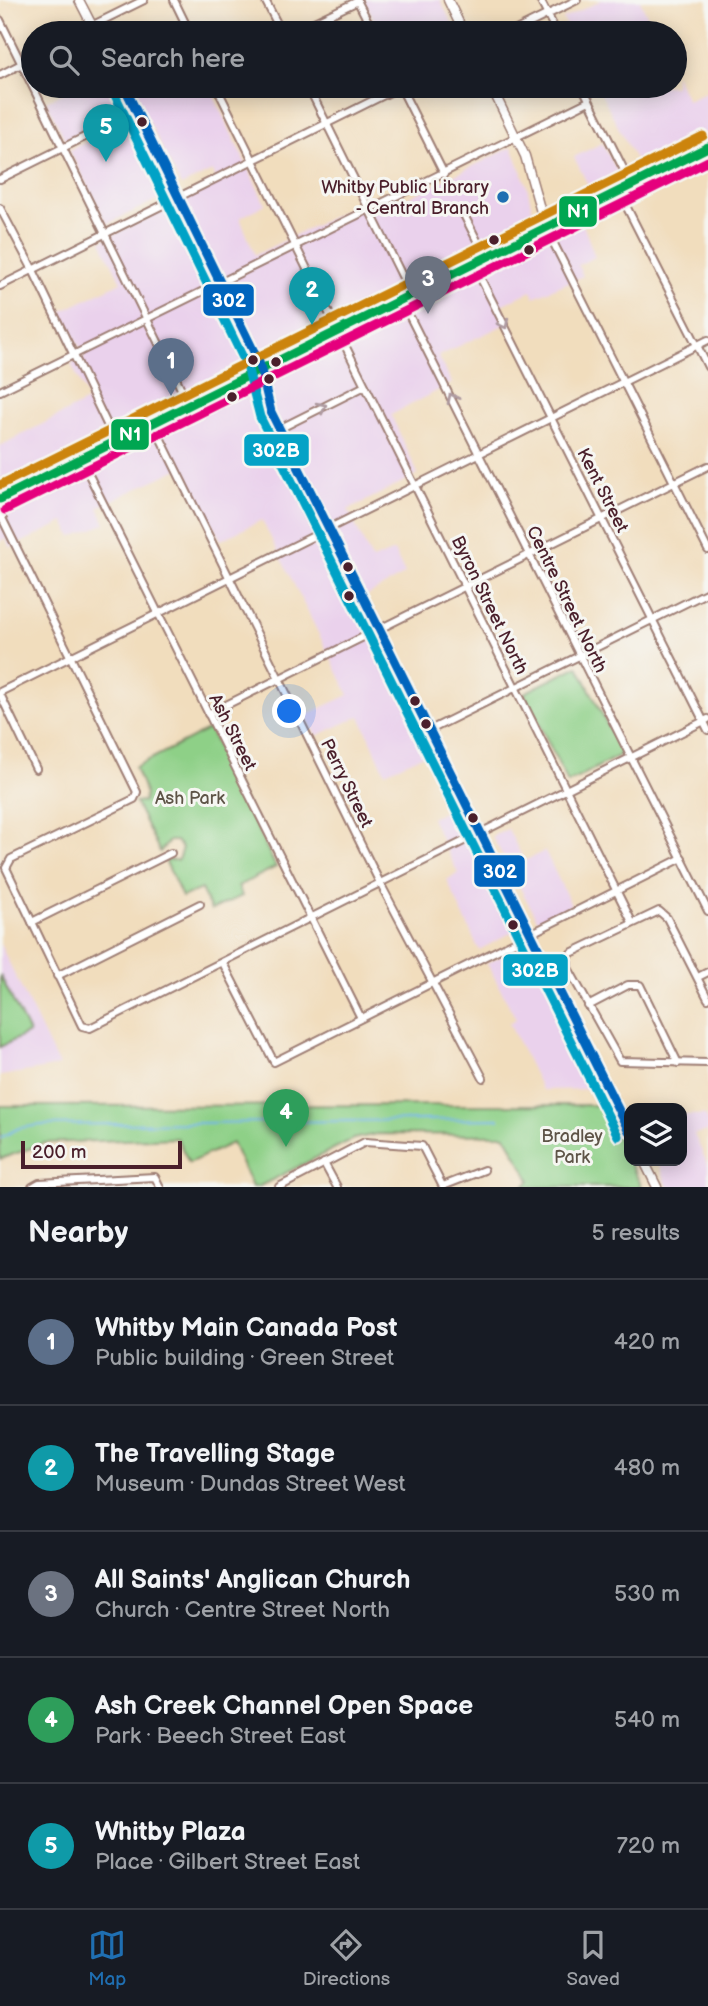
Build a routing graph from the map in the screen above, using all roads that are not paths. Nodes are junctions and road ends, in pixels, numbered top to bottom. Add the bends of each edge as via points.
1 (79, 0) edge
2 (144, 0) edge
3 (174, 0) edge
4 (265, 0) edge
5 (357, 0) edge
6 (448, 0) edge
7 (540, 0) edge
8 (577, 0) edge
9 (547, 15) junction
10 (0, 20) edge
11 (90, 21) edge
12 (108, 21) edge
13 (184, 21) edge
14 (276, 21) edge
15 (314, 21) edge
16 (368, 21) edge
17 (458, 21) edge
18 (535, 21) edge
19 (550, 21) edge
20 (21, 64) joint
21 (0, 75) edge
22 (37, 98) edge
23 (130, 98) edge
24 (222, 98) edge
25 (314, 98) edge
26 (377, 98) edge
27 (407, 98) edge
28 (497, 98) edge
29 (587, 98) edge
30 (589, 102) junction
31 (137, 111) junction
32 (327, 123) junction
33 (516, 137) junction
34 (708, 147) edge
35 (62, 149) junction
36 (253, 159) junction
37 (444, 174) junction
38 (0, 179) edge
39 (631, 184) junction
40 (618, 190) junction
41 (178, 196) junction
42 (0, 208) edge
43 (369, 209) junction
44 (464, 215) dead end
45 (545, 226) junction
46 (104, 234) junction
47 (295, 245) junction
48 (485, 256) junction
49 (473, 263) junction
50 (33, 270) junction
51 (220, 282) junction
52 (0, 286) edge
53 (411, 294) junction
54 (401, 299) junction
55 (147, 318) junction
56 (337, 332) junction
57 (708, 340) edge
58 (697, 345) junction
59 (73, 355) junction
60 (708, 367) edge
61 (261, 369) junction
62 (623, 381) junction
63 (230, 385) junction
64 (365, 386) junction
65 (0, 391) edge
66 (265, 391) junction
67 (189, 405) junction
68 (551, 417) junction
69 (153, 423) junction
70 (279, 429) junction
71 (116, 441) junction
72 (479, 453) junction
73 (81, 459) junction
74 (708, 466) edge
75 (674, 483) junction
76 (414, 485) junction
77 (0, 499) edge
78 (0, 514) edge
79 (602, 519) junction
80 (330, 528) junction
81 (708, 550) edge
82 (530, 554) junction
83 (228, 578) junction
84 (464, 586) junction
85 (708, 592) edge
86 (157, 612) junction
87 (653, 620) junction
88 (379, 629) junction
89 (71, 656) junction
90 (580, 656) junction
91 (280, 680) junction
92 (515, 688) junction
93 (0, 691) edge
94 (208, 713) junction
95 (706, 720) edge
96 (430, 730) junction
97 (708, 730) edge
98 (631, 758) junction
99 (36, 769) dead end
100 (566, 790) junction
101 (481, 832) junction
102 (171, 853) dead end
103 (682, 858) junction
104 (380, 883) junction
105 (616, 890) junction
106 (200, 904) dead end
107 (708, 911) edge
108 (310, 919) junction
109 (32, 922) junction
110 (632, 922) junction
111 (532, 932) junction
112 (223, 963) junction
113 (708, 972) edge
114 (57, 976) junction
115 (698, 977) junction
116 (433, 982) junction
117 (708, 999) edge
118 (588, 1006) junction
119 (361, 1018) junction
120 (678, 1063) junction
121 (708, 1063) edge
122 (483, 1077) dead end
123 (624, 1121) edge
124 (324, 1163) junction
125 (646, 1166) edge
126 (485, 1170) dead end
127 (64, 1184) edge
128 (32, 1187) edge
129 (160, 1187) edge
130 (279, 1187) edge
131 (337, 1187) edge
132 (443, 1187) edge
133 (657, 1187) edge

1 - 11 main road
2 - 12 street
3 - 13 street
4 - 14 street
5 - 15 street
5 - 16 street
6 - 17 main road
7 - 9 street
8 - 9 street
9 - 18 street
9 - 19 street
10 - 20 street
20 - 21 street
22 - 35 street
23 - 31 main road
24 - 36 street, Byron Street North
25 - 32 street
26 - 32 street
27 - 37 street
28 - 33 main road
29 - 30 street
30 - 33 street
30 - 39 street
31 - 35 street
31 - 41 main road
32 - 36 street
32 - 43 street
33 - 37 street
33 - 45 main road
34 - 39 main road
35 - 38 street
35 - 46 street
36 - 41 street
36 - 47 street, Byron Street North
37 - 43 street
39 - 40 main road
40 - 45 main road
40 - 58 street
41 - 46 street
41 - 51 main road
42 - 50 street
43 - 47 street
43 - 53 street
44 - 48 street
45 - 48 main road
45 - 62 street
46 - 50 street
46 - 55 street
47 - 51 street
47 - 56 street, Byron Street North
48 - 49 main road
49 - 53 main road
49 -> 68 street, Kent Street
50 - 52 street
50 - 59 street
51 - 55 street
51 - 61 main road
53 - 54 main road
54 - 56 main road
72 -> 54 street, Centre Street North
55 - 59 street
55 - 67 street
56 - 61 main road
56 - 64 street, Byron Street North
57 - 58 street
58 - 60 street
58 - 62 street
59 - 65 street
59 - 71 street
61 - 63 main road
61 - 66 main road
62 - 68 street
62 - 75 street
63 - 66 main road via 253,383
63 - 67 main road
70 -> 64 street
64 - 76 street, Byron Street North
66 - 70 main road
67 - 69 main road
68 - 72 street
68 - 79 street, Kent Street
69 - 71 main road
69 - 83 street, Perry Street
70 - 80 main road
71 - 73 main road
72 - 76 street
72 - 82 street, Centre Street North
73 - 77 main road
73 - 86 street, Ash Street
74 - 75 street
75 - 79 street
75 - 81 street
76 - 80 street
76 - 84 street, Byron Street North
78 - 89 street
79 - 82 street
79 - 87 street, Kent Street
80 - 83 street
80 - 88 main road
82 - 84 street
82 - 90 street, Centre Street North
83 - 86 street
83 - 91 street, Perry Street
84 - 88 street
84 - 92 street, Byron Street North
85 - 87 street
86 - 89 street
86 - 94 street, Ash Street
87 - 90 street
87 - 95 street, Kent Street
88 - 91 street
88 - 96 main road
89 - 93 street
89 - 109 street via 137,796 8,863 6,873
90 - 92 street
90 - 98 street, Centre Street North
91 - 94 street
91 - 104 street, Perry Street
92 - 96 street
92 - 100 street, Byron Street North
93 - 99 street
94 - 108 street, Ash Street
95 - 97 street, Kent Street
95 - 98 street
96 - 101 main road
98 - 100 street
98 - 103 street, Centre Street North
100 - 101 street
100 - 105 street, Byron Street North
101 - 104 street
101 - 111 main road
102 - 109 street
103 - 105 street
103 - 107 street, Centre Street North
104 - 108 street
104 - 116 street, Perry Street
105 - 110 street, Byron Street North
105 - 111 street
106 - 114 street
108 - 112 street
108 - 119 street, Ash Street
109 - 114 street
110 - 115 street via 663,912
110 - 118 street via 568,958 568,968
111 - 116 street
111 - 123 main road
112 - 114 street via 90,1028 82,1027
112 - 119 street via 274,1062
113 - 115 street
115 - 117 street
116 - 119 street
116 - 122 street, Perry Street
118 - 120 street via 620,1061
118 - 120 street via 628,985 640,985
120 - 121 street
124 - 130 street
124 - 131 street
124 - 132 street via 372,1140 419,1144
125 - 133 main road
126 - 132 street
127 - 128 street
127 - 129 street via 155,1177

